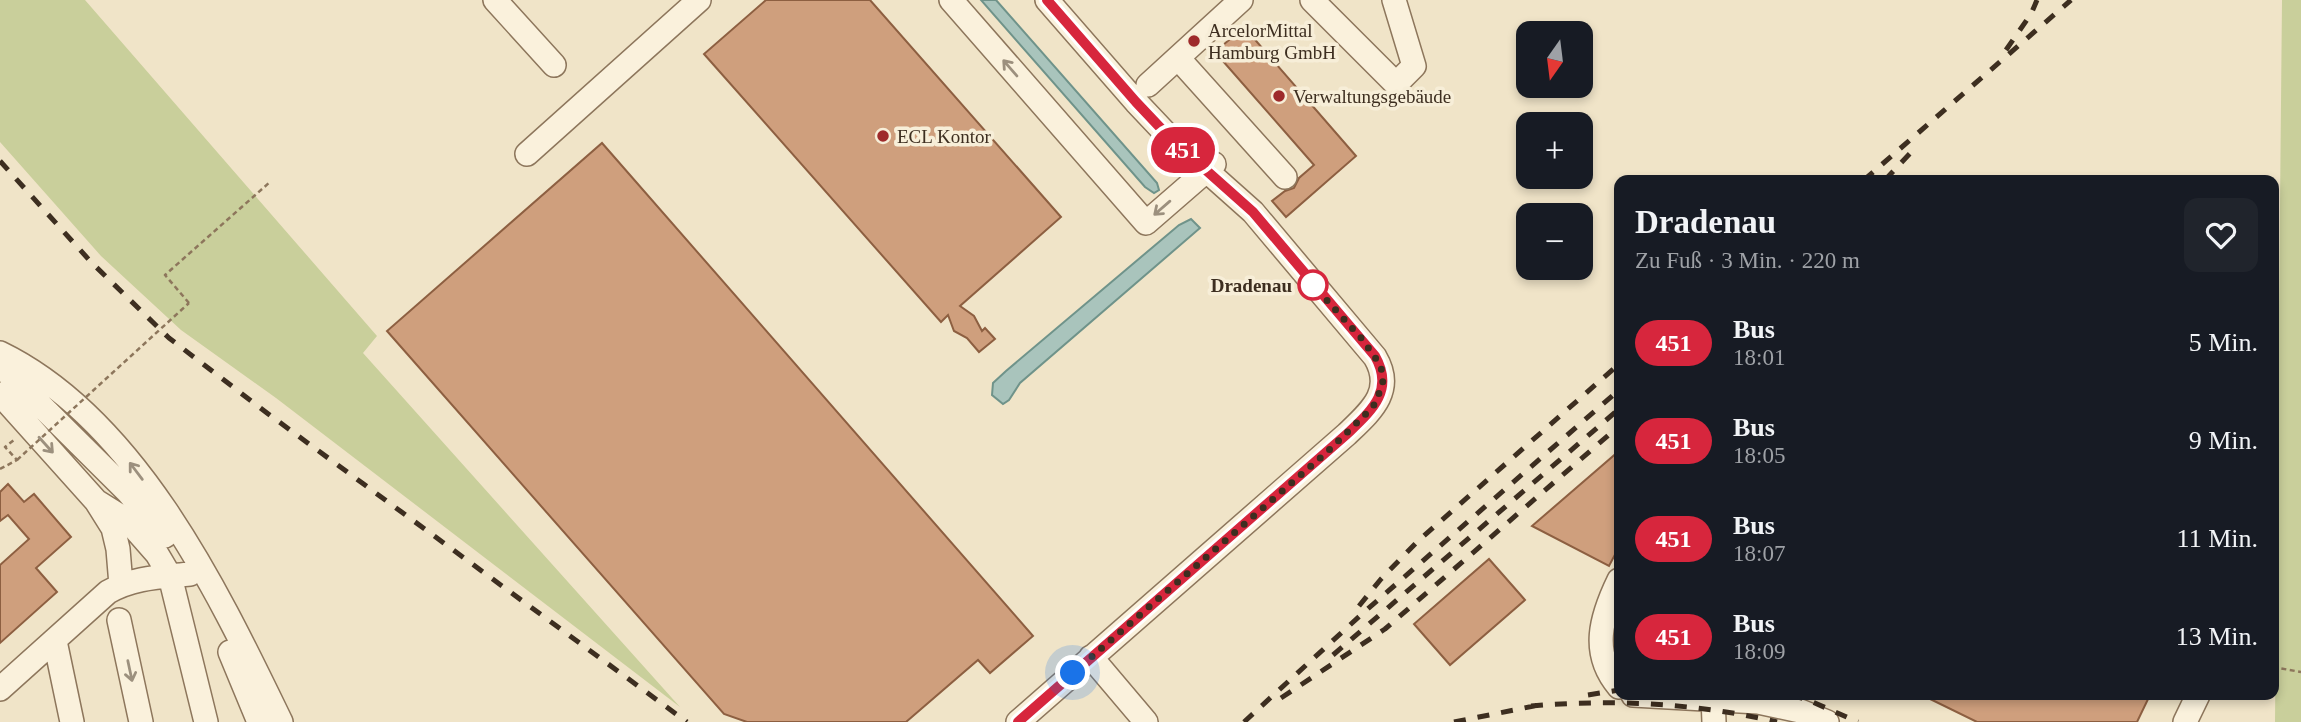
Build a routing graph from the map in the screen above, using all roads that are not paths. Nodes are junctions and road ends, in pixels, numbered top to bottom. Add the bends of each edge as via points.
1 (495, 0) edge
2 (699, 0) edge
3 (951, 0) edge
4 (1047, 0) edge
5 (1241, 0) edge
6 (1312, 0) edge
7 (1394, 0) edge
8 (1178, 58) junction
9 (554, 65) dead end
10 (1148, 85) dead end
11 (527, 154) dead end
12 (1210, 167) junction
13 (1285, 177) dead end
14 (0, 353) edge
15 (0, 365) edge
16 (0, 394) edge
17 (96, 501) junction
18 (180, 575) junction
19 (121, 584) junction
20 (1614, 593) edge
21 (119, 620) dead end
22 (55, 641) junction
23 (1091, 657) junction
24 (1614, 679) edge
25 (0, 690) edge
26 (1713, 700) edge
27 (1736, 700) edge
28 (2196, 700) edge
29 (72, 722) edge
30 (141, 722) edge
31 (206, 722) edge
32 (259, 722) edge
33 (281, 722) edge
34 (1018, 722) edge
35 (1146, 722) edge
36 (1714, 722) edge
37 (1827, 722) edge
38 (2185, 722) edge

1 - 9 street
2 - 11 street
12 -> 3 street via 1146,223
4 - 12 street via 1136,102
5 - 8 street
6 - 7 street via 1396,84 1414,66
8 - 10 street
8 - 13 street
12 - 23 street via 1362,339 1381,366 1383,384 1366,416 1225,554
33 -> 14 street via 191,548 132,466 73,402 23,364
15 - 18 street via 152,519
16 -> 17 street
17 - 18 street via 128,521
17 - 19 street via 113,528
18 - 19 street
18 - 31 street
18 - 32 street via 199,589
19 - 22 street
20 - 24 street via 1600,639 1602,660
21 -> 30 street
22 - 25 street
22 - 29 street
23 - 34 street
23 - 35 street
26 - 36 street
27 - 37 street via 1800,711
28 - 38 street

